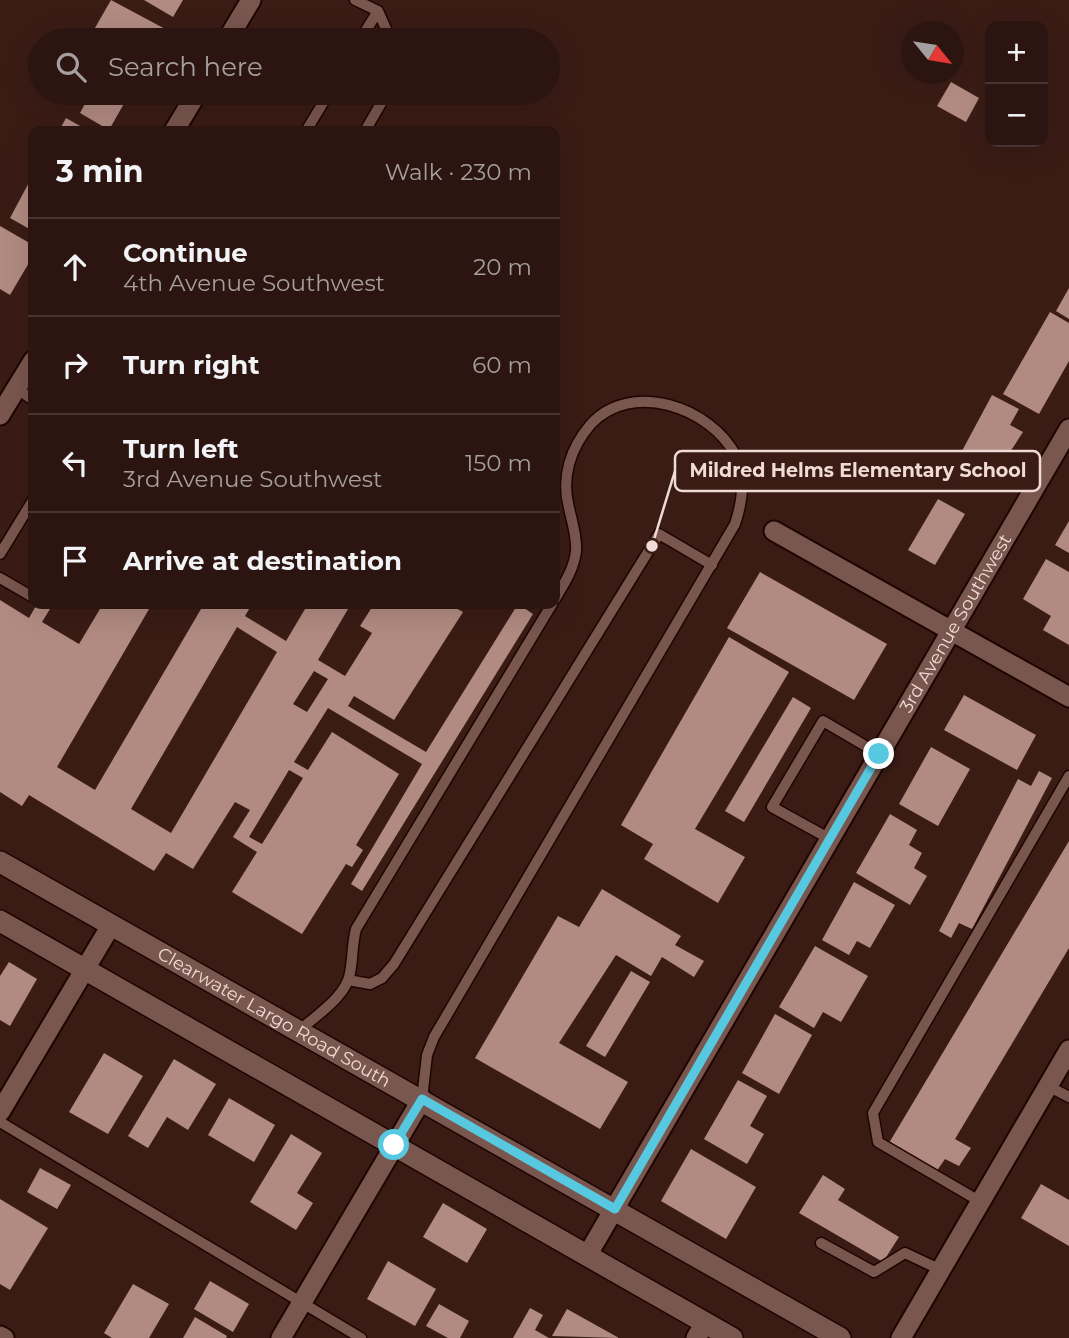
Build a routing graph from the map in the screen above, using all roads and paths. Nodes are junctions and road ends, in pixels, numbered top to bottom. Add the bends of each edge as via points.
1 (251, 0) edge
2 (355, 0) edge
3 (378, 10) junction
4 (234, 28) edge
5 (367, 28) edge
6 (386, 28) edge
7 (190, 105) edge
8 (322, 105) edge
9 (380, 105) edge
10 (177, 126) edge
11 (309, 126) edge
12 (368, 126) edge
13 (28, 369) edge
14 (16, 388) junction
15 (28, 396) edge
16 (0, 415) edge
17 (1069, 429) edge
18 (28, 508) edge
19 (774, 531) dead end
20 (0, 554) edge
21 (712, 565) junction
22 (0, 578) edge
23 (560, 591) edge
24 (28, 594) edge
25 (549, 609) edge
26 (951, 630) junction
27 (1069, 697) edge
28 (879, 754) junction
29 (1069, 776) edge
30 (830, 839) junction
31 (0, 862) edge
32 (0, 921) edge
33 (110, 927) junction
34 (83, 970) junction
35 (348, 980) junction
36 (299, 1031) junction
37 (1069, 1050) edge
38 (1048, 1086) junction
39 (1069, 1097) edge
40 (422, 1099) junction
41 (0, 1112) edge
42 (0, 1122) edge
43 (394, 1145) junction
44 (981, 1202) junction
45 (615, 1209) junction
46 (821, 1242) dead end
47 (588, 1254) junction
48 (941, 1270) junction
49 (302, 1303) junction
50 (700, 1330) edge
51 (281, 1338) edge
52 (361, 1338) edge
53 (732, 1338) edge
54 (840, 1338) edge
55 (901, 1338) edge

1 - 4 street
2 - 3 lane
3 - 5 lane
3 - 6 lane
7 - 10 street
8 - 11 lane
9 - 12 lane
13 - 14 street
14 - 15 lane
14 - 16 street
17 - 26 street, 3rd Avenue Southwest
18 - 20 lane
19 - 26 street
21 - 23 lane via 741,504 737,457 724,439 683,410 657,401 635,401 609,408 590,425 572,452 564,480 576,551
21 - 35 lane via 659,534 394,964 370,984
21 - 40 lane via 434,1037
22 - 24 lane
25 - 35 lane via 356,929
26 - 27 street
26 - 28 street, 3rd Avenue Southwest
28 - 30 street, 3rd Avenue Southwest
28 - 30 lane via 823,721 772,807
29 - 44 lane via 873,1113 878,1142
30 - 45 street, 3rd Avenue Southwest
31 - 33 main road, Clearwater Largo Road South
32 - 34 main road
33 - 34 street
33 - 36 main road, Clearwater Largo Road South
34 - 41 street
34 - 43 main road
35 - 36 lane
36 - 40 main road, Clearwater Largo Road South
37 - 38 street
38 - 39 lane
38 - 44 street
40 - 43 street
40 - 45 main road, Clearwater Largo Road South
42 - 49 lane
43 - 47 main road
43 - 49 street
44 - 48 street
45 - 47 street, 3rd Avenue Southwest
45 - 54 main road, Clearwater Largo Road South
46 - 48 lane via 874,1272 905,1253
47 - 50 main road
48 - 55 street
49 - 51 street
49 - 52 lane
50 - 53 main road

